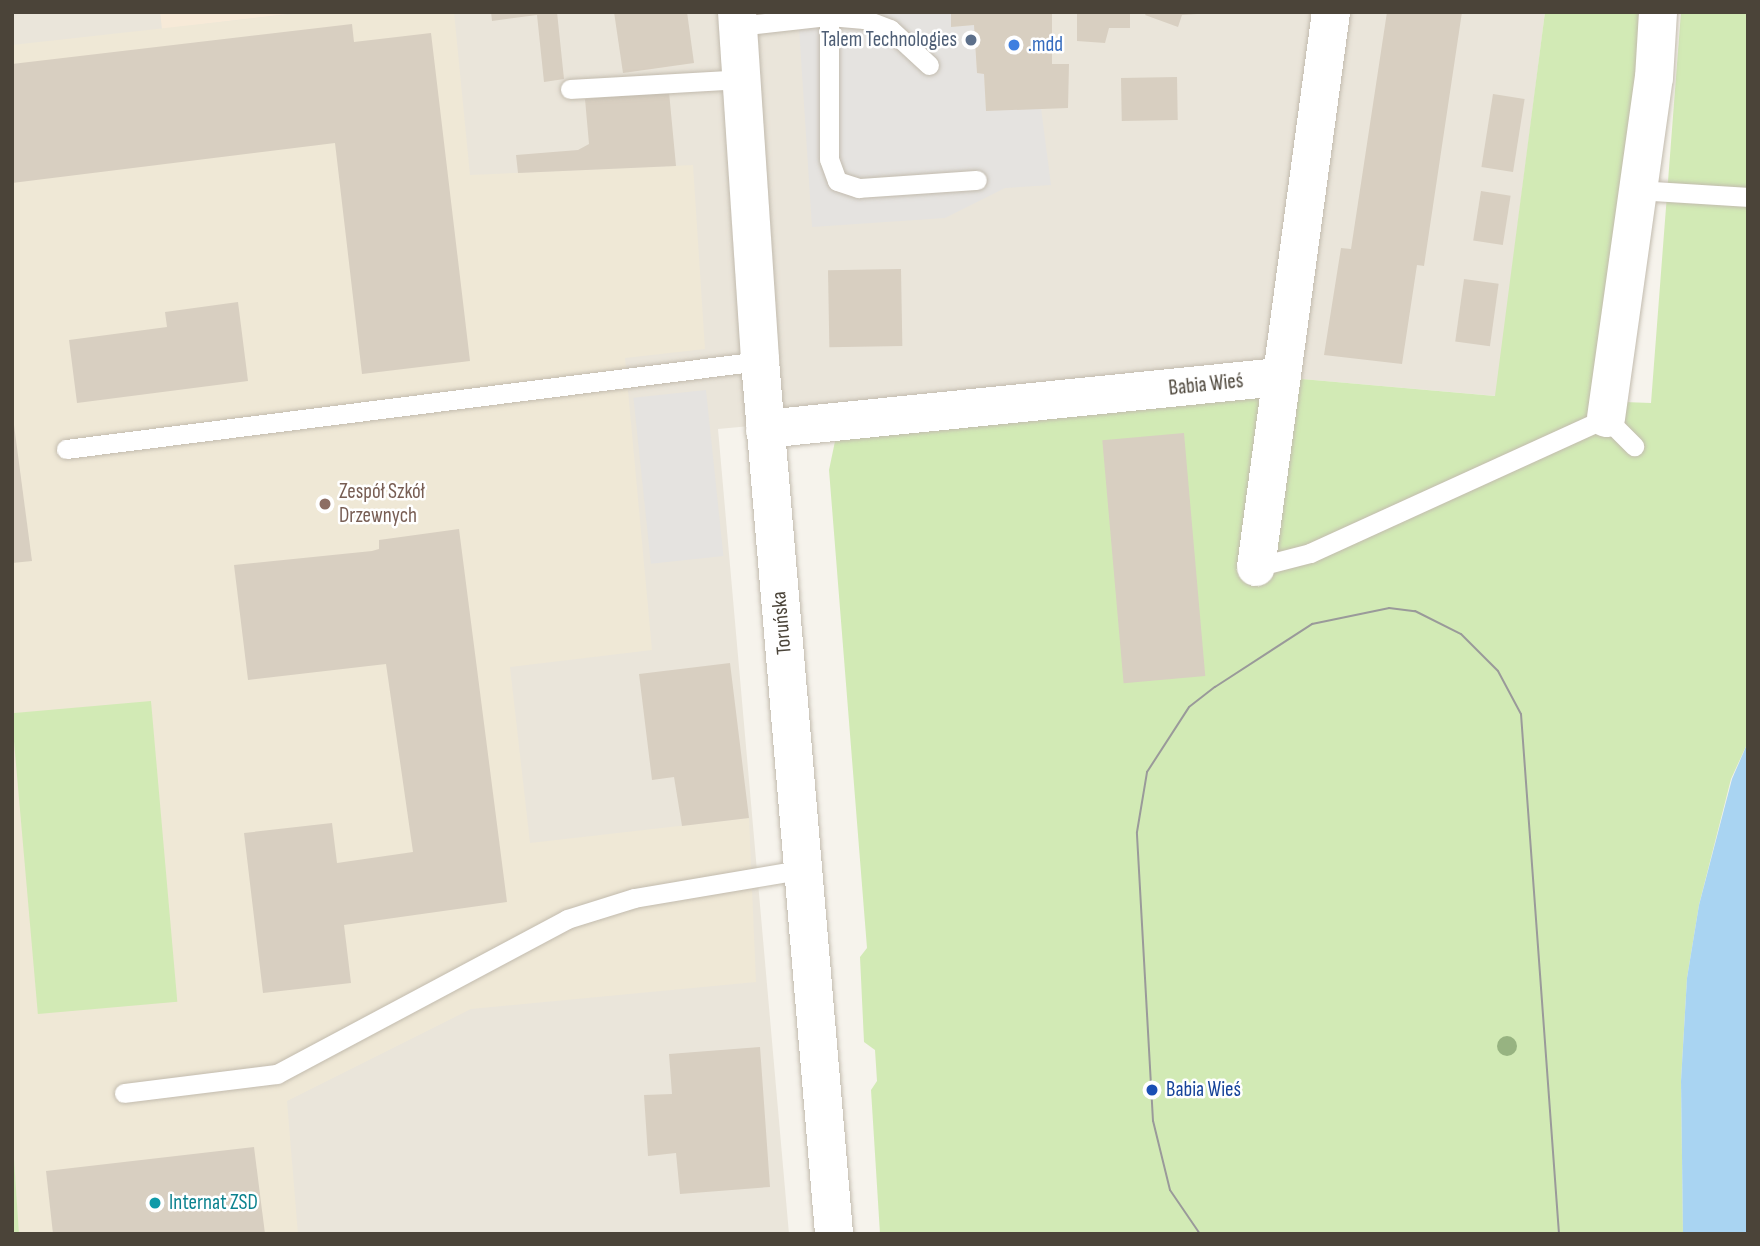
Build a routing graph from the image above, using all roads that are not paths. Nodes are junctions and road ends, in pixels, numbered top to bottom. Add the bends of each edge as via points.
1 (1331, 12) edge
2 (1658, 12) edge
3 (829, 16) junction
4 (738, 19) edge
5 (929, 65) dead end
6 (741, 79) junction
7 (570, 89) dead end
8 (977, 180) dead end
9 (1638, 190) junction
10 (1748, 197) edge
11 (760, 362) junction
12 (1279, 377) junction
13 (1606, 418) junction
14 (765, 429) junction
15 (1634, 446) dead end
16 (66, 449) dead end
17 (1256, 567) joint
18 (804, 869) junction
19 (124, 1093) dead end
20 (834, 1234) edge

1 - 12 street
2 - 9 street
3 - 4 lane
3 - 5 lane via 864,19 890,29
3 - 8 lane via 829,159 837,181 859,188
4 - 6 street, Toruńska
6 - 7 lane
6 - 11 street, Toruńska
9 - 10 lane
9 - 13 street
11 - 14 street, Toruńska
11 - 16 lane
12 - 14 street, Babia Wieś
12 - 17 street
13 - 15 lane
13 - 17 lane via 1310,553
14 - 18 street, Toruńska
18 - 19 lane via 634,898 567,919 277,1074
18 - 20 street, Toruńska

